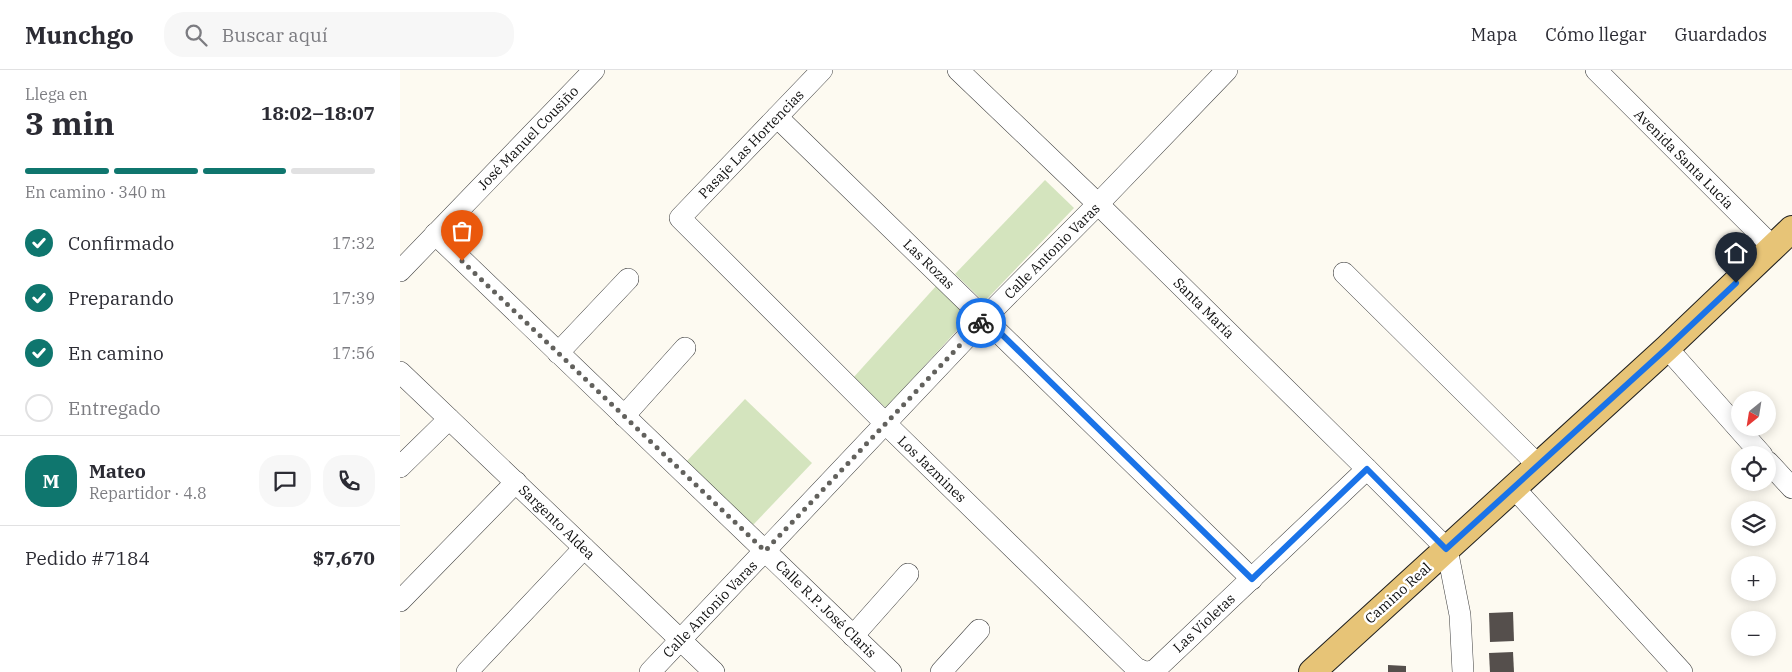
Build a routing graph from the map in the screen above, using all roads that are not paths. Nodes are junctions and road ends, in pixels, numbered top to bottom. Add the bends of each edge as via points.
1 (594, 70) edge
2 (822, 70) edge
3 (958, 70) edge
4 (1227, 70) edge
5 (1596, 70) edge
6 (777, 117) junction
7 (1098, 204) junction
8 (680, 218) joint
9 (1792, 229) edge
10 (435, 234) junction
11 (1772, 247) junction
12 (400, 271) edge
13 (1344, 272) dead end
14 (628, 279) dead end
15 (985, 318) junction
16 (685, 348) dead end
17 (1667, 348) junction
18 (558, 353) junction
19 (400, 372) edge
20 (624, 416) junction
21 (449, 419) junction
22 (886, 424) junction
23 (1754, 446) edge
24 (1538, 466) junction
25 (400, 467) edge
26 (1367, 469) junction
27 (1776, 471) edge
28 (516, 482) junction
29 (1514, 488) junction
30 (1792, 488) edge
31 (584, 548) junction
32 (1446, 549) junction
33 (765, 551) junction
34 (908, 574) dead end
35 (1252, 579) junction
36 (400, 601) edge
37 (979, 630) dead end
38 (854, 636) junction
39 (681, 640) junction
40 (467, 672) edge
41 (650, 672) edge
42 (714, 672) edge
43 (891, 672) edge
44 (941, 672) edge
45 (1147, 672) edge
46 (1312, 672) edge
47 (1463, 672) edge
48 (1682, 672) edge

1 - 10 street, José Manuel Cousiño
2 - 6 street, Pasaje Las Hortencias
3 - 7 street, Santa María
4 - 7 street, Calle Antonio Varas
5 - 11 street, Avenida Santa Lucía
6 - 8 street, Pasaje Las Hortencias
6 - 15 street, Las Rozas
7 - 15 street, Calle Antonio Varas
7 - 26 street, Santa María
8 - 22 street, Los Jazmines
9 - 11 main road, Camino Real
10 - 12 street, José Manuel Cousiño
10 - 18 street, Calle R.P. José Claris
11 - 17 main road, Camino Real
13 - 24 street
14 - 18 street
15 - 22 street, Calle Antonio Varas
15 - 35 street, Las Rozas
16 - 20 street
17 - 23 street
17 - 24 main road, Camino Real
18 - 20 street, Calle R.P. José Claris
19 - 21 street, Sargento Aldea
20 - 33 street, Calle R.P. José Claris
21 - 25 street
21 - 28 street, Sargento Aldea
22 - 33 street, Calle Antonio Varas
22 - 45 street, Los Jazmines via 1136,668
24 - 29 main road, Camino Real
26 - 32 street, Santa María
26 - 35 street, Las Violetas
27 - 30 street
28 - 31 street, Sargento Aldea
28 - 36 street
29 - 32 main road, Camino Real
29 - 48 street
31 - 39 street, Sargento Aldea
31 - 40 street
32 - 46 main road, Camino Real
32 - 47 street via 1460,615
33 - 38 street, Calle R.P. José Claris
33 - 39 street, Calle Antonio Varas
34 - 38 street
35 - 45 street, Las Violetas via 1155,670
37 - 44 street
38 - 43 street, Calle R.P. José Claris
39 - 41 street, Calle Antonio Varas
39 - 42 street, Sargento Aldea

